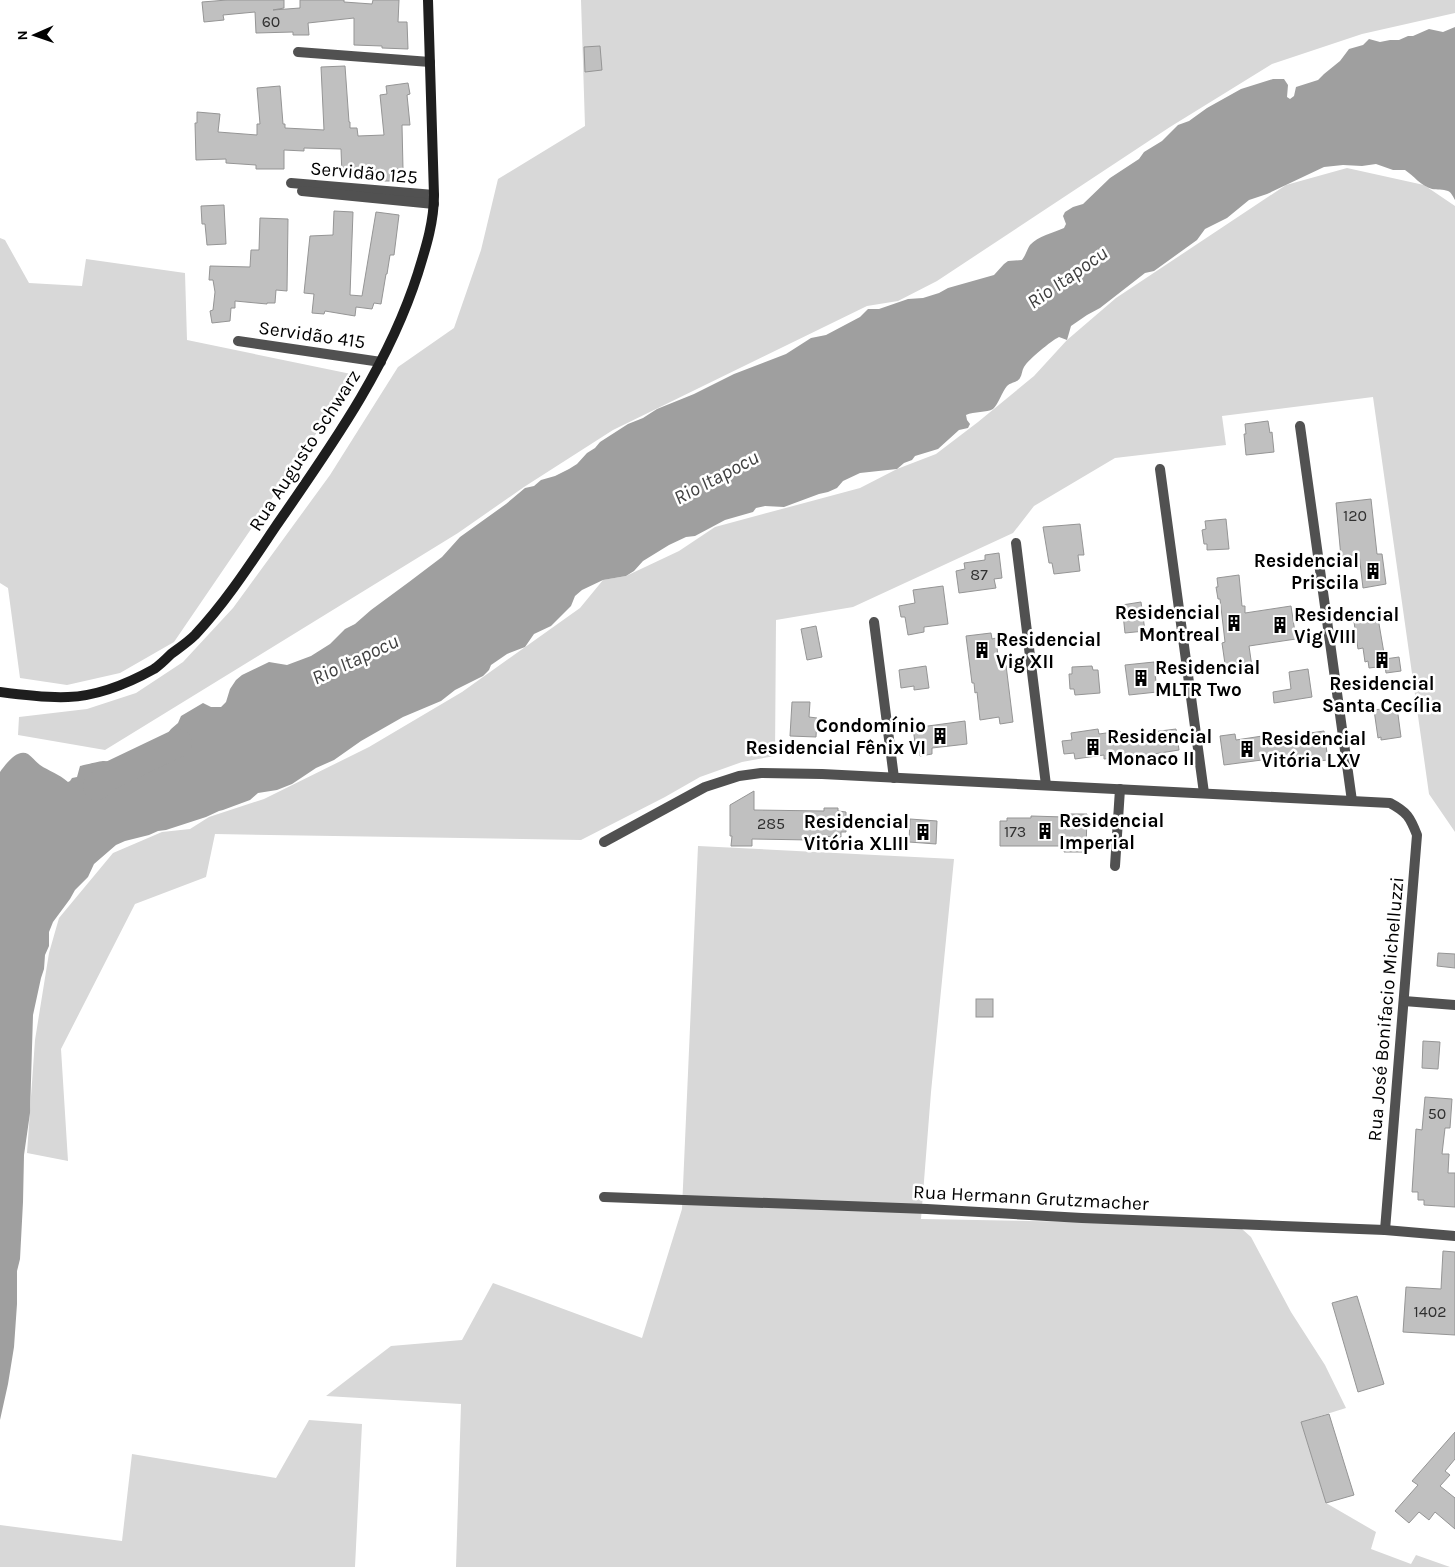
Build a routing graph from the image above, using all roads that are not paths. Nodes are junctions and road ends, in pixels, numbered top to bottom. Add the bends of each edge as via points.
1 (428, 0) edge
2 (298, 52) dead end
3 (430, 62) junction
4 (291, 183) dead end
5 (302, 192) dead end
6 (434, 199) junction
7 (238, 341) dead end
8 (381, 362) junction
9 (1300, 426) dead end
10 (1160, 469) dead end
11 (1016, 543) dead end
12 (874, 622) dead end
13 (0, 692) edge
14 (894, 778) junction
15 (1046, 785) junction
16 (1120, 789) junction
17 (1204, 794) junction
18 (1352, 801) junction
19 (604, 842) dead end
20 (1115, 866) dead end
21 (1404, 1001) junction
22 (1455, 1005) edge
23 (604, 1197) dead end
24 (1385, 1230) junction
25 (1455, 1236) edge

1 - 3 main road, Rua Augusto Schwarz
2 - 3 street
3 - 6 main road, Rua Augusto Schwarz
4 - 6 street, Servidão 125
5 - 6 street
6 - 8 main road, Rua Augusto Schwarz via 430,233 411,293
7 - 8 street, Servidão 415
8 - 13 main road, Rua Augusto Schwarz via 342,432 235,585 194,636 155,668 123,684 69,697
9 - 18 street
10 - 17 street
11 - 15 street
12 - 14 street
14 - 15 street
14 - 19 street via 786,773 738,776 705,787
15 - 16 street
16 - 17 street
16 - 20 street
17 - 18 street
18 - 21 street, Rua José Bonifacio Michelluzzi via 1390,803 1403,810 1417,835
21 - 22 street
21 - 24 street, Rua José Bonifacio Michelluzzi
23 - 24 street, Rua Hermann Grutzmacher
24 - 25 street, Rua Hermann Grutzmacher

